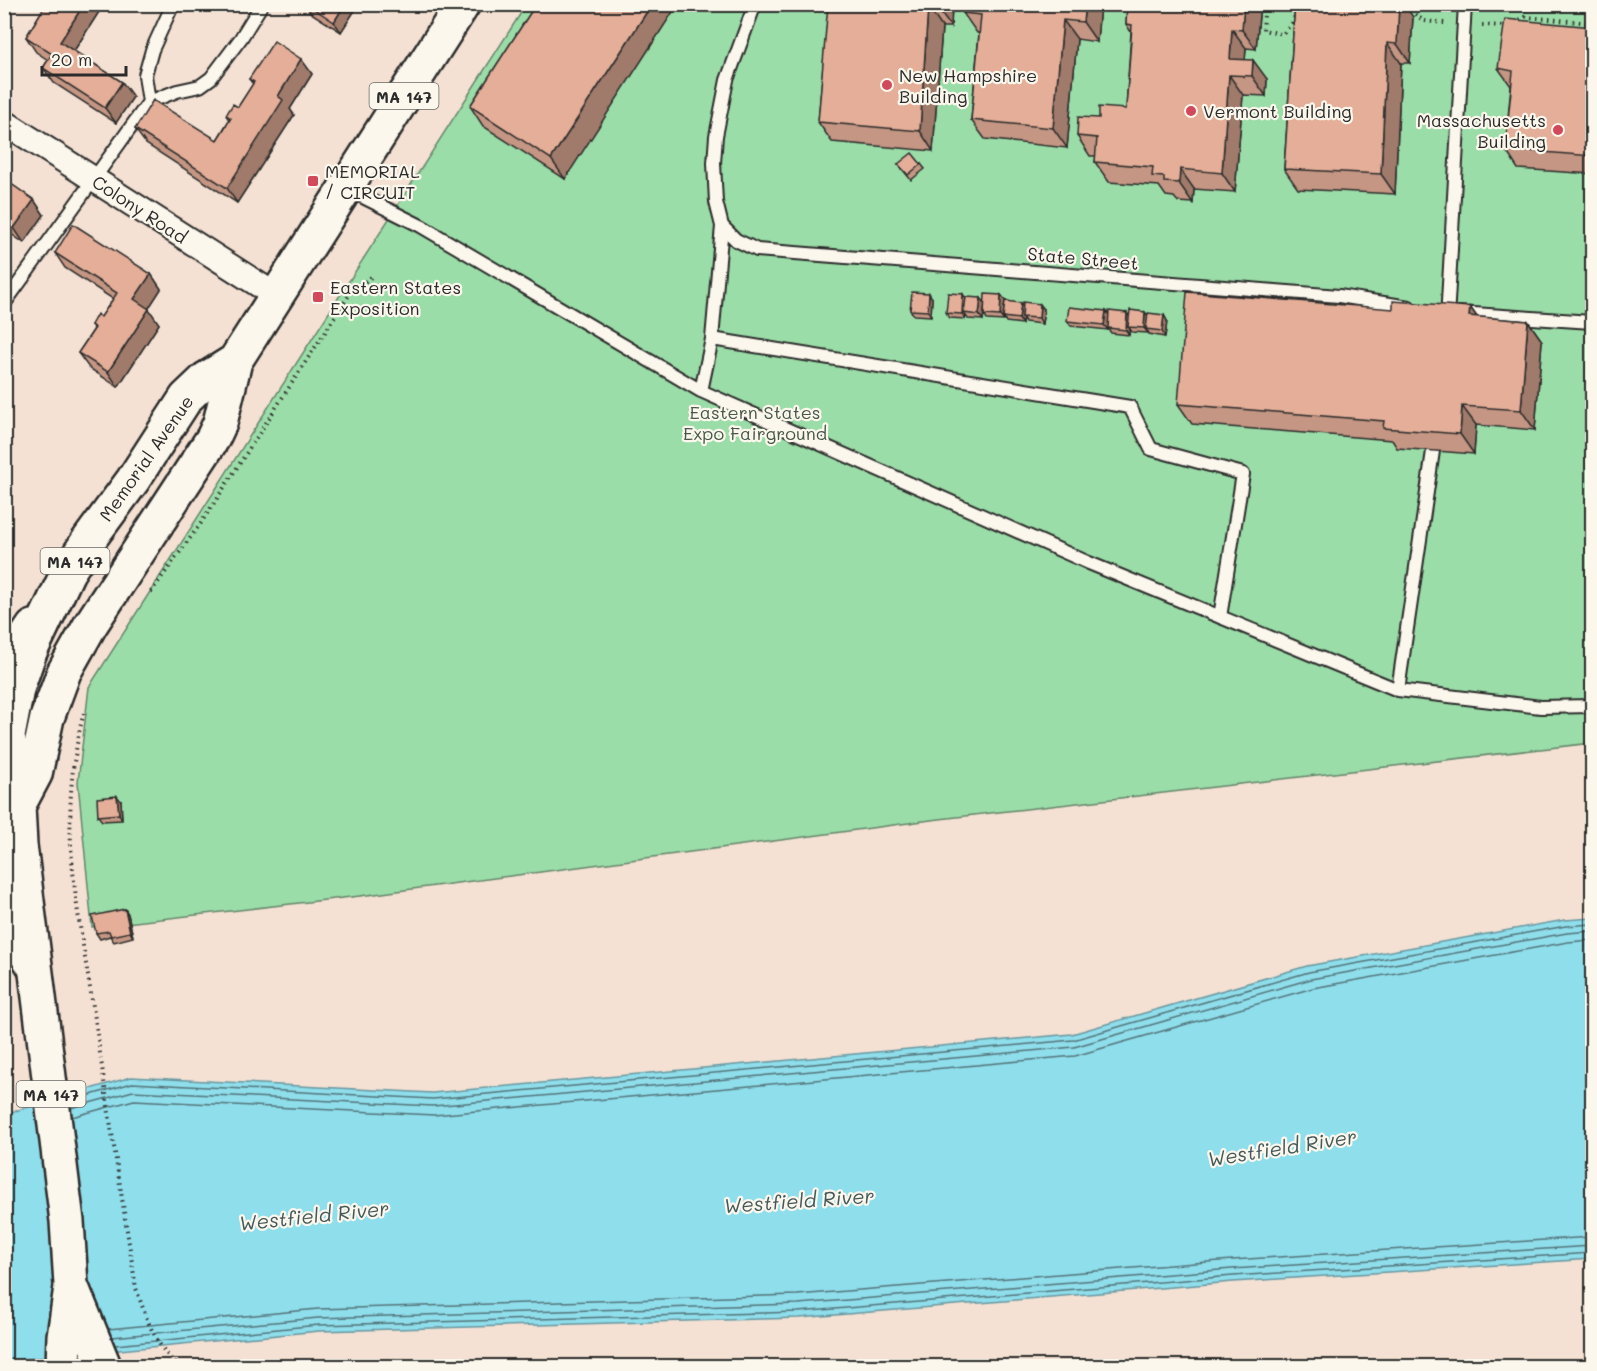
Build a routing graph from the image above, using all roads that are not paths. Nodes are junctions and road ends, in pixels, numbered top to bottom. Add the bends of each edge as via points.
1 (173, 4) edge
2 (262, 4) edge
3 (463, 4) edge
4 (755, 4) edge
5 (1465, 4) edge
6 (149, 102) junction
7 (4, 122) edge
8 (93, 179) junction
9 (345, 188) junction
10 (722, 226) junction
11 (275, 295) junction
12 (4, 304) edge
13 (1439, 314) junction
14 (1593, 322) edge
15 (712, 339) junction
16 (235, 361) junction
17 (701, 391) junction
18 (1433, 451) edge
19 (68, 572) junction
20 (1220, 617) junction
21 (4, 670) edge
22 (1398, 690) junction
23 (1593, 706) edge
24 (11, 806) edge
25 (4, 920) edge
26 (34, 966) junction
27 (71, 1285) junction
28 (63, 1366) edge
29 (104, 1366) edge

1 - 6 lane via 152,50 146,75
2 - 6 lane via 211,78 200,86
3 - 9 main road, Memorial Avenue / MA 147
4 - 10 lane via 720,111 714,163
5 - 13 lane
6 - 8 lane
7 - 8 street, Colony Road
8 - 11 street, Colony Road
8 - 12 lane
9 - 11 main road, Memorial Avenue / MA 147
9 - 17 lane via 421,226
10 - 13 lane, State Street via 736,240 757,250 1339,296
10 - 15 lane
11 - 16 main road, Memorial Avenue / MA 147
13 - 14 lane, State Street
15 - 17 lane
15 - 20 lane via 1130,407 1151,449 1243,474
16 - 19 main road, Memorial Avenue / MA 147 via 206,379 186,398
16 - 24 main road, Memorial Avenue / MA 147 via 213,438 64,672 47,718 35,774
17 - 20 lane
18 - 22 lane
19 - 21 main road
19 - 24 main road, Memorial Avenue / MA 147 via 17,689 8,736
20 - 22 lane
22 - 23 lane via 1541,707
24 - 26 main road, Memorial Avenue / MA 147 via 20,845
25 - 26 main road
26 - 27 main road, Memorial Avenue / MA 147 via 67,1221
27 - 28 main road, MA 147
27 - 29 main road, MA 147

